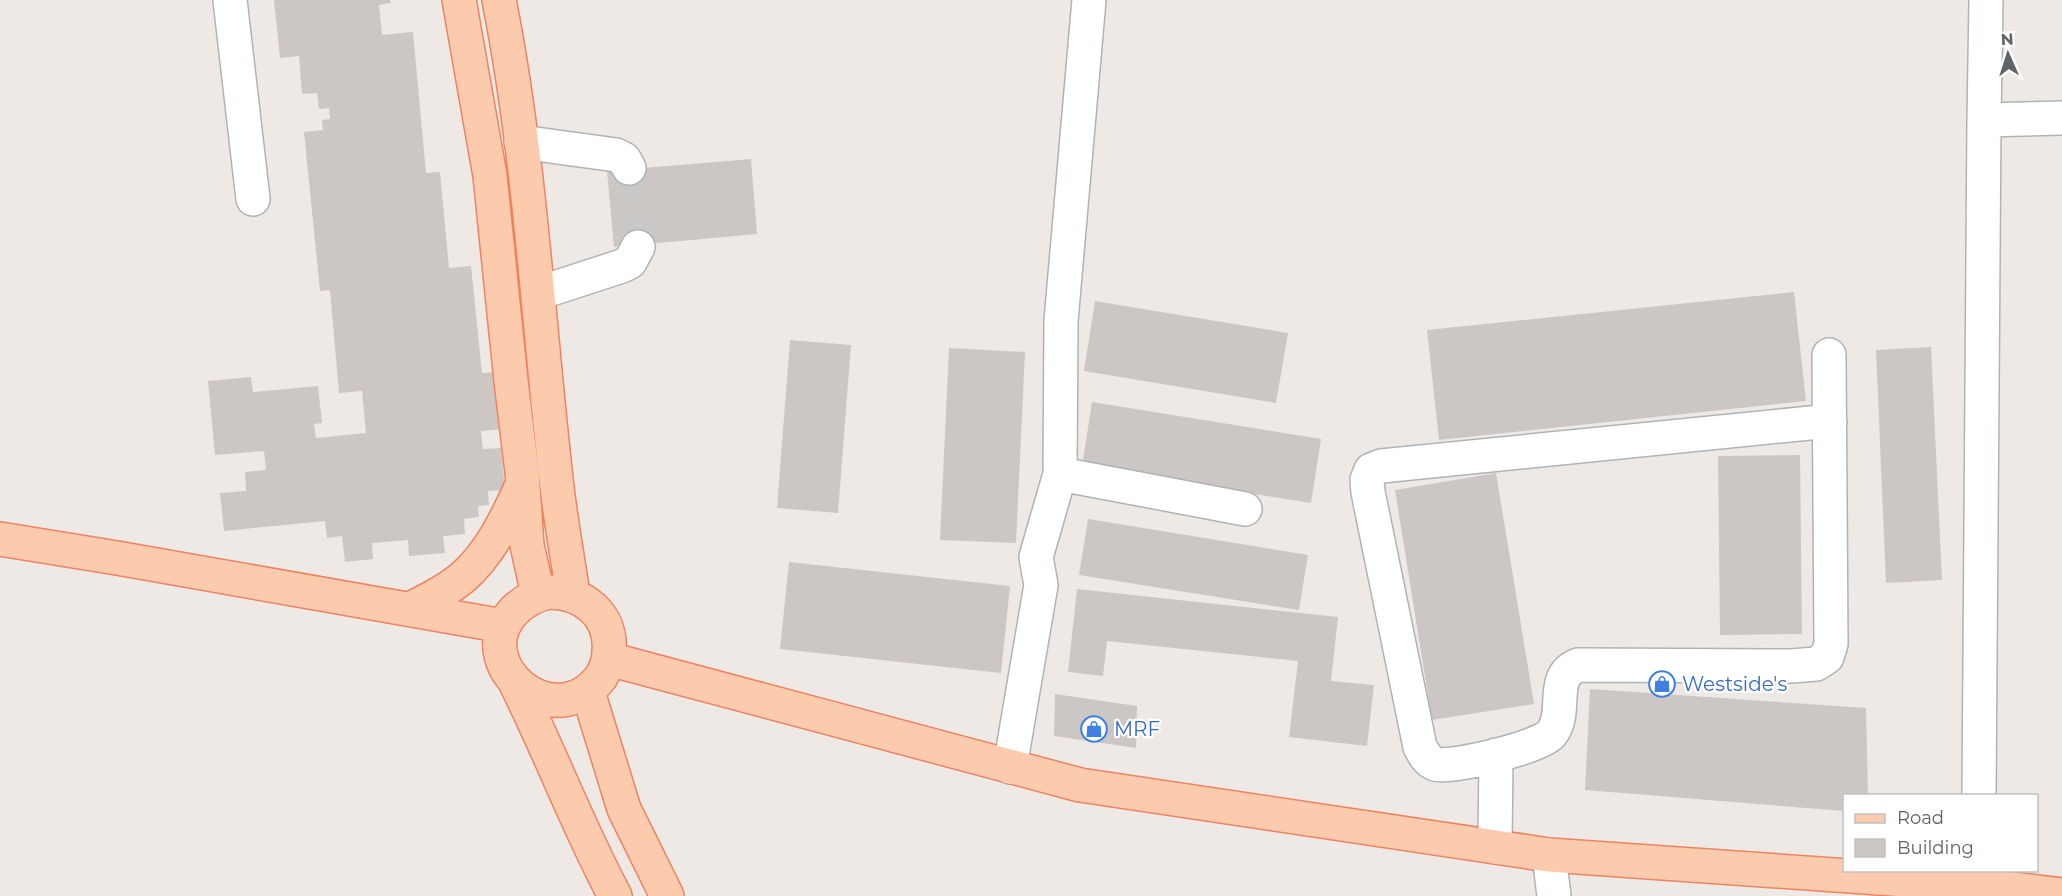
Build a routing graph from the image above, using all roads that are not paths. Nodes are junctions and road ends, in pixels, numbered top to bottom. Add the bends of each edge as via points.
1 (230, 0) edge
2 (459, 0) edge
3 (499, 0) edge
4 (1089, 0) edge
5 (1986, 0) edge
6 (2062, 118) edge
7 (1984, 120) junction
8 (521, 142) junction
9 (629, 168) dead end
10 (253, 199) dead end
11 (638, 247) dead end
12 (539, 293) junction
13 (1829, 355) dead end
14 (1830, 421) junction
15 (1060, 474) junction
16 (523, 484) junction
17 (1245, 509) dead end
18 (0, 539) edge
19 (538, 595) junction
20 (573, 595) junction
21 (410, 609) junction
22 (503, 626) junction
23 (609, 659) junction
24 (516, 684) junction
25 (588, 692) junction
26 (1496, 756) junction
27 (1010, 767) junction
28 (1979, 794) edge
29 (1495, 847) junction
30 (1549, 855) junction
31 (1978, 878) edge
32 (1858, 886) edge
33 (2062, 895) edge
34 (615, 896) edge
35 (667, 896) edge
36 (1554, 896) edge

1 - 10 street
2 - 16 main road via 490,176
3 - 8 main road
4 - 15 street via 1061,321
5 - 7 street
6 - 7 street
7 - 28 street
8 - 9 street via 616,155
8 - 12 main road
11 - 12 street via 630,262 622,266
12 - 20 main road via 557,489
13 - 14 street
14 - 26 street via 1831,644 1827,657 1816,664 1791,666 1578,665 1564,674 1557,726 1550,736
14 - 26 street via 1371,470 1366,480 1368,492 1420,747 1434,764
15 - 17 street
15 - 27 street via 1036,557 1041,585
16 - 19 main road via 527,545
16 - 21 main road via 498,534 481,557 462,578
18 - 21 main road
19 - 20 main road
19 - 22 main road via 522,603
20 - 23 main road via 599,613 607,627
21 - 22 main road
22 - 24 main road via 502,661
23 - 25 main road via 604,673
23 - 27 main road
24 - 25 main road via 540,699 555,701
24 - 34 main road
25 - 35 main road via 624,809
26 - 29 street
27 - 29 main road via 1080,786
29 - 30 main road
30 - 32 main road
30 - 36 street
31 - 32 main road
31 - 33 main road

